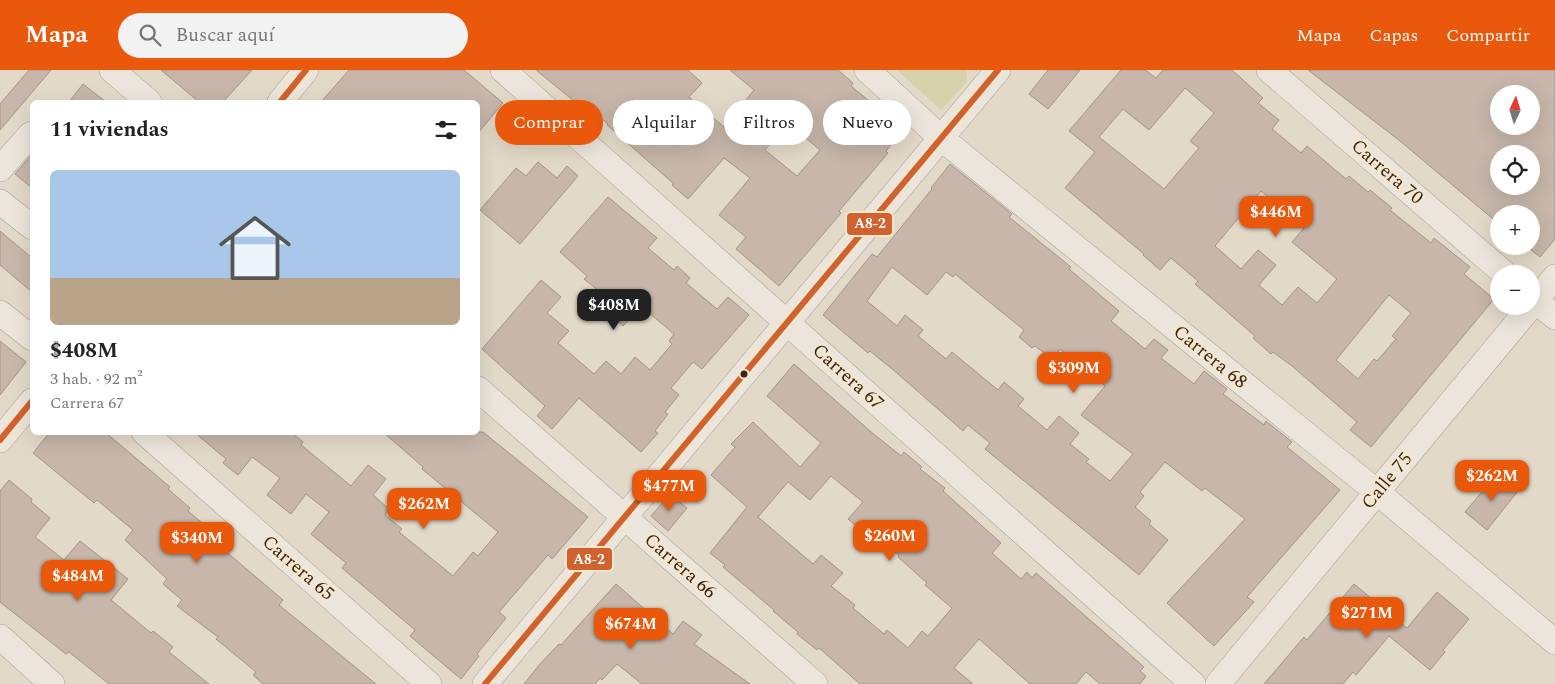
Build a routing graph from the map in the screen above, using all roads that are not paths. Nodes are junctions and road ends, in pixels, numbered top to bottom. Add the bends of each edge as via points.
1 (112, 70) edge
2 (306, 70) edge
3 (503, 70) edge
4 (867, 70) edge
5 (998, 70) edge
6 (1270, 70) edge
7 (147, 100) edge
8 (282, 100) edge
9 (30, 136) edge
10 (941, 138) junction
11 (0, 169) edge
12 (0, 202) edge
13 (30, 225) edge
14 (1495, 265) edge
15 (1555, 277) edge
16 (1540, 293) edge
17 (1540, 304) edge
18 (0, 313) edge
19 (1521, 315) edge
20 (1555, 317) edge
21 (787, 323) junction
22 (30, 336) edge
23 (480, 391) edge
24 (30, 403) edge
25 (147, 435) edge
26 (0, 440) edge
27 (1377, 492) junction
28 (624, 517) junction
29 (0, 637) edge
30 (1555, 642) edge
31 (52, 684) edge
32 (429, 684) edge
33 (485, 684) edge
34 (816, 684) edge
35 (1193, 684) edge
36 (1218, 684) edge

1 - 7 street
2 - 8 street
3 - 21 street, Carrera 67
4 - 10 street, Carrera 68
5 - 10 street
6 - 14 street, Carrera 70
9 - 11 street
10 - 21 street
10 - 27 street, Carrera 68
12 - 13 street
15 - 16 street, Calle 75
17 - 20 street
18 - 22 street
19 - 27 street, Calle 75
21 - 28 street
21 - 35 street, Carrera 67
23 - 28 street, Carrera 66
24 - 26 street
25 - 32 street, Carrera 65
27 - 30 street, Carrera 68
27 - 36 street, Calle 75
28 - 33 street
28 - 34 street, Carrera 66
29 - 31 street

